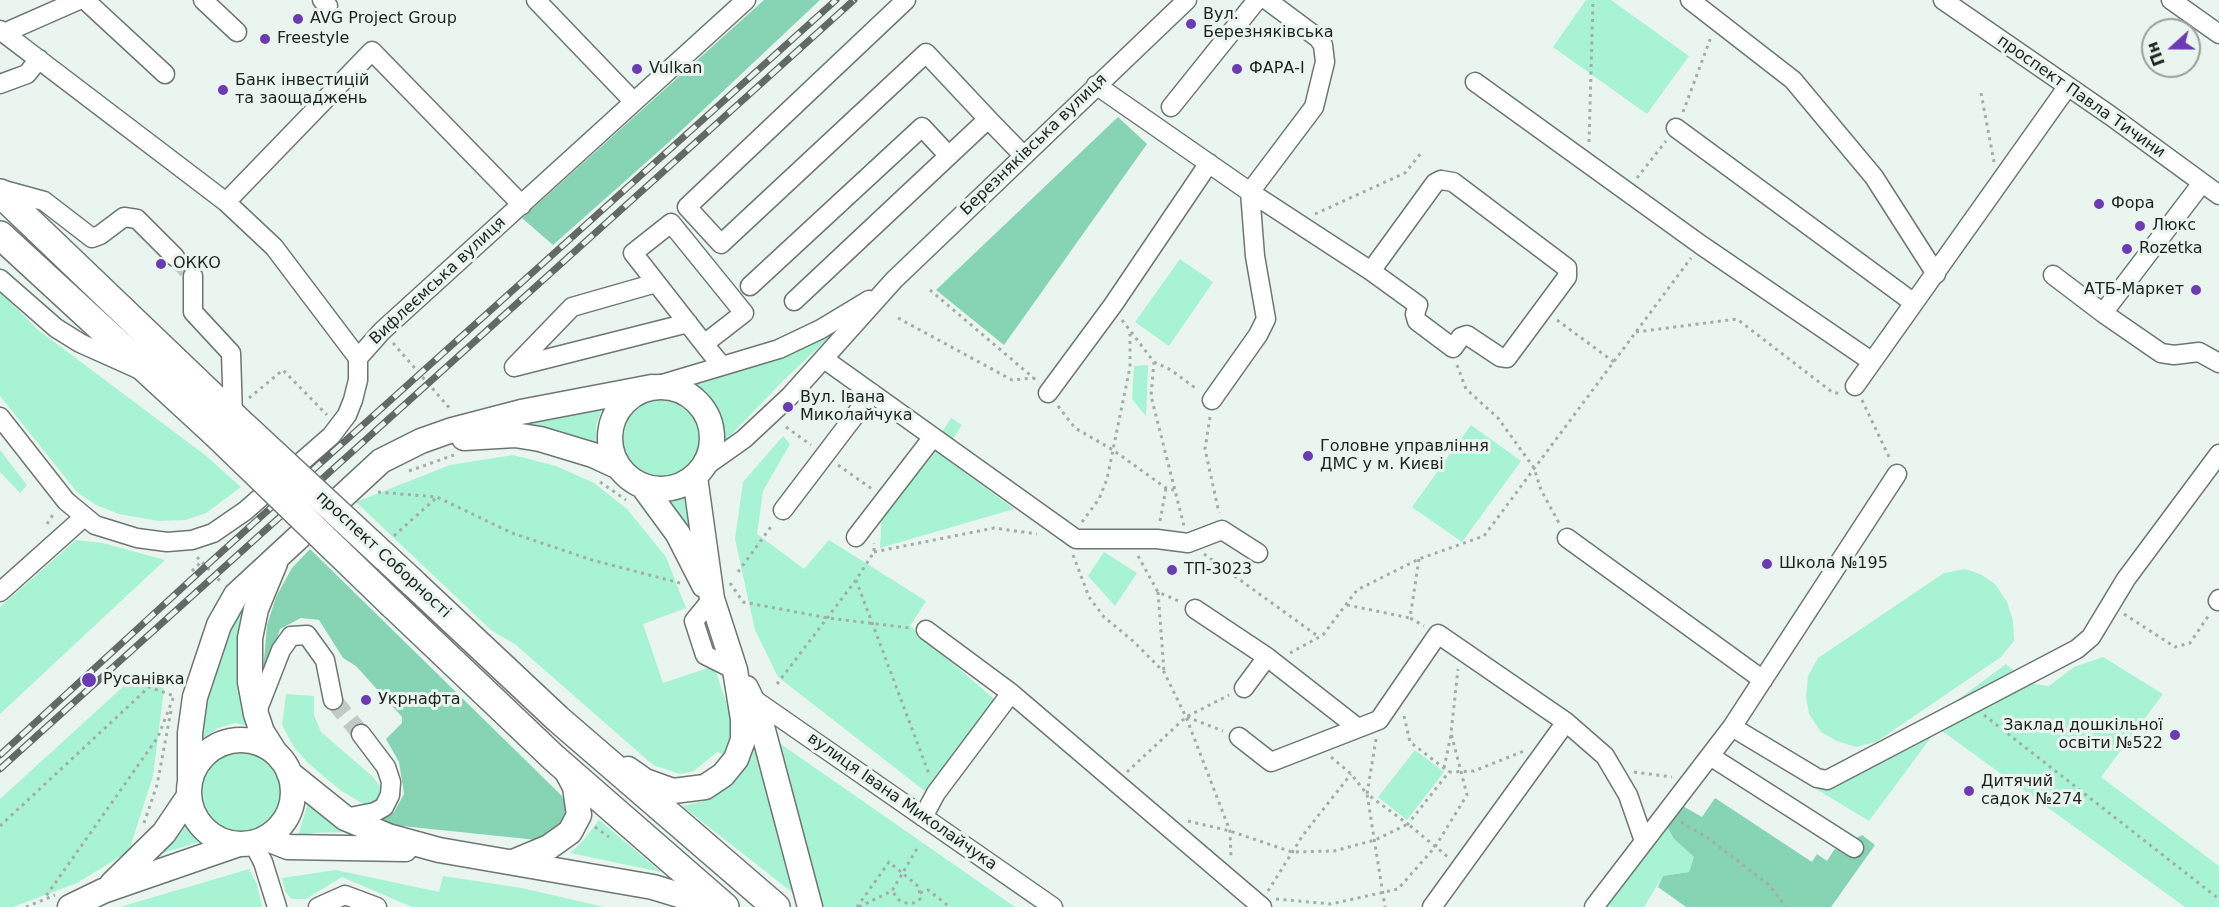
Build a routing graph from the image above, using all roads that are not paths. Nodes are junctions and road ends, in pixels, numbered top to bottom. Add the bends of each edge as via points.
1 (79, 0) edge
2 (85, 0) edge
3 (203, 0) edge
4 (536, 0) edge
5 (746, 0) edge
6 (906, 0) edge
7 (1187, 0) edge
8 (1257, 0) edge
9 (1267, 0) edge
10 (1690, 0) edge
11 (1943, 0) edge
12 (2171, 0) edge
13 (2, 32) edge
14 (237, 32) dead end
15 (2219, 34) edge
16 (39, 59) junction
17 (165, 74) dead end
18 (1475, 82) dead end
19 (0, 84) edge
20 (1096, 85) junction
21 (2068, 86) junction
22 (634, 102) junction
23 (1171, 107) dead end
24 (988, 119) junction
25 (1676, 128) dead end
26 (948, 155) junction
27 (1023, 155) junction
28 (1209, 163) junction
29 (2202, 183) junction
30 (0, 191) edge
31 (1250, 192) junction
32 (2219, 195) edge
33 (226, 202) junction
34 (522, 205) junction
35 (0, 235) edge
36 (175, 257) tunnel mouth
37 (1371, 271) junction
38 (1936, 273) junction
39 (2053, 275) dead end
40 (193, 276) tunnel mouth
41 (0, 279) edge
42 (656, 283) junction
43 (750, 286) dead end
44 (883, 291) junction
45 (794, 301) dead end
46 (1914, 303) junction
47 (2103, 313) junction
48 (688, 323) junction
49 (704, 344) junction
50 (358, 358) junction
51 (824, 359) junction
52 (1871, 361) junction
53 (2219, 363) edge
54 (722, 366) junction
55 (148, 374) junction
56 (1855, 386) road end
57 (652, 387) junction
58 (872, 393) junction
59 (1048, 393) dead end
60 (1212, 400) road end
61 (0, 417) edge
62 (231, 418) junction
63 (933, 437) junction
64 (2219, 454) edge
65 (619, 467) junction
66 (699, 473) junction
67 (1897, 474) road end
68 (368, 486) junction
69 (635, 494) junction
70 (783, 510) road end
71 (84, 517) junction
72 (856, 537) dead end
73 (1567, 538) road end
74 (280, 553) junction
75 (1258, 553) dead end
76 (0, 592) edge
77 (712, 599) junction
78 (1196, 609) road end
79 (926, 630) road end
80 (1271, 659) junction
81 (735, 670) junction
82 (1763, 680) junction
83 (1244, 688) road end
84 (1011, 693) junction
85 (752, 698) junction
86 (333, 700) tunnel mouth
87 (256, 714) junction
88 (558, 719) junction
89 (1566, 722) junction
90 (1732, 727) junction
91 (1358, 728) junction
92 (361, 734) tunnel mouth
93 (1239, 737) road end
94 (273, 752) junction
95 (1710, 756) junction
96 (564, 766) junction
97 (289, 773) junction
98 (190, 787) junction
99 (923, 817) junction
100 (345, 818) junction
101 (252, 842) junction
102 (1644, 842) junction
103 (1854, 848) dead end
104 (439, 850) junction
105 (513, 862) junction
106 (103, 891) junction
107 (66, 900) edge
108 (1262, 903) edge
109 (277, 907) edge
110 (318, 907) edge
111 (377, 907) edge
112 (718, 907) edge
113 (724, 907) edge
114 (776, 907) edge
115 (810, 907) edge
116 (1053, 907) edge
117 (1432, 907) edge
118 (1594, 907) edge

1 - 13 street
2 - 17 street
3 - 14 street
4 - 22 street
5 - 22 street, Вифлеємська вулиця
6 - 24 street via 687,207 721,244 926,53
7 - 20 street, Березняківська вулиця
8 - 23 street
9 - 31 street via 1318,38 1325,62 1314,107
10 - 38 street via 1793,80 1874,177
11 - 21 street, проспект Павла Тичини
12 - 15 street
13 - 16 street
16 - 19 street via 27,74
16 - 33 street
18 - 52 street via 1701,245
20 - 27 street, Березняківська вулиця
20 - 28 street
21 - 29 street, проспект Павла Тичини
21 - 38 street
22 - 34 street, Вифлеємська вулиця
24 - 26 street
24 - 27 street
25 - 46 street
26 - 43 street via 922,128
26 - 45 street
27 - 44 street, Березняківська вулиця
28 - 31 street
28 - 59 street
29 - 32 street, проспект Павла Тичини
29 - 47 street
30 - 36 street via 52,205 92,238 124,217 137,219
30 - 62 highway, проспект Соборності
31 - 37 street
31 - 60 street via 1255,256 1266,319
33 - 34 street via 372,51
33 - 50 street via 274,247
34 - 50 street, Вифлеємська вулиця via 382,331
35 - 55 highway, проспект Соборності
37 - 37 street via 1418,305 1417,321 1453,348 1467,335 1507,358 1567,277 1567,268 1447,180 1435,183
38 - 46 street
39 - 47 street
40 - 62 street via 193,312 231,353
41 - 55 street via 28,306 72,338
42 - 48 street
42 - 48 street via 572,307 514,367
42 - 49 street via 633,253 671,224 744,313
44 - 51 street, Березняківська вулиця
44 - 54 street, Березняківська вулиця via 779,349
46 - 52 street
47 - 53 street via 2161,353 2199,352
48 - 49 street
49 - 54 street
50 - 71 street, Вифлеємська вулиця via 353,400 341,424 230,523 192,540 167,542 110,530
51 - 58 street
51 - 66 street, Березняківська вулиця via 744,439
52 - 56 street
54 - 57 street, Березняківська вулиця
55 - 62 highway, проспект Соборності
57 - 65 main road via 629,398 614,418 610,435
57 - 66 main road via 685,392 699,402 709,417 712,443
57 - 68 main road via 521,412 452,430 381,461
58 - 63 street
58 - 70 street
61 - 71 street, Вифлеємська вулиця via 66,501
62 - 88 highway, проспект Соборності, bridge
62 - 96 highway, проспект Соборності, bridge via 393,605
63 - 72 street
63 - 75 street via 1076,539 1188,543 1222,530
64 - 90 street via 2126,579 2096,631 2084,644 1827,780 1817,778
65 - 68 main road via 540,439 515,435 469,437 430,449
65 - 69 main road
66 - 69 main road via 669,489
66 - 77 main road, вулиця Івана Миколайчука
67 - 82 street
68 - 74 main road
69 - 77 main road, вулиця Івана Миколайчука via 678,534
71 - 76 street
73 - 82 street
74 - 87 main road via 256,609 250,638 250,682
74 - 98 main road via 236,595 219,625 195,697
77 - 81 main road, вулиця Івана Миколайчука
78 - 80 street
79 - 84 street
80 - 83 street
80 - 91 street
81 - 85 main road, вулиця Івана Миколайчука
81 - 88 main road, вулиця Івана Миколайчука via 744,719 743,740 736,759 723,776 705,787 673,791 645,781
82 - 90 street
84 - 99 street via 936,793
84 - 108 street via 1231,881
85 - 99 street, вулиця Івана Миколайчука
85 - 115 main road, вулиця Івана Миколайчука
86 - 87 street via 325,660 307,635 291,636 281,650
87 - 94 main road
88 - 114 highway, проспект Соборності
89 - 91 street via 1438,634 1379,720
89 - 102 street via 1605,756 1628,795
89 - 117 street
90 - 95 street
91 - 93 street via 1271,762
92 - 100 street via 386,767 390,795 384,807 375,812
94 - 97 main road
94 - 98 main road via 259,743 225,742 198,763
95 - 102 street
95 - 103 street
96 - 105 main road via 575,787 579,815 570,832
96 - 113 highway, проспект Соборності
97 - 100 main road
97 - 101 main road via 293,788 287,818 277,830
98 - 101 main road via 192,811 200,824 224,842
98 - 106 main road via 164,833
99 - 116 street, вулиця Івана Миколайчука
100 - 104 main road via 388,836
101 - 104 main road via 288,847
101 - 106 main road
101 - 109 street via 263,862
102 - 118 street
104 - 105 main road
105 - 112 main road via 653,887
106 - 107 main road
110 - 111 street via 345,895

